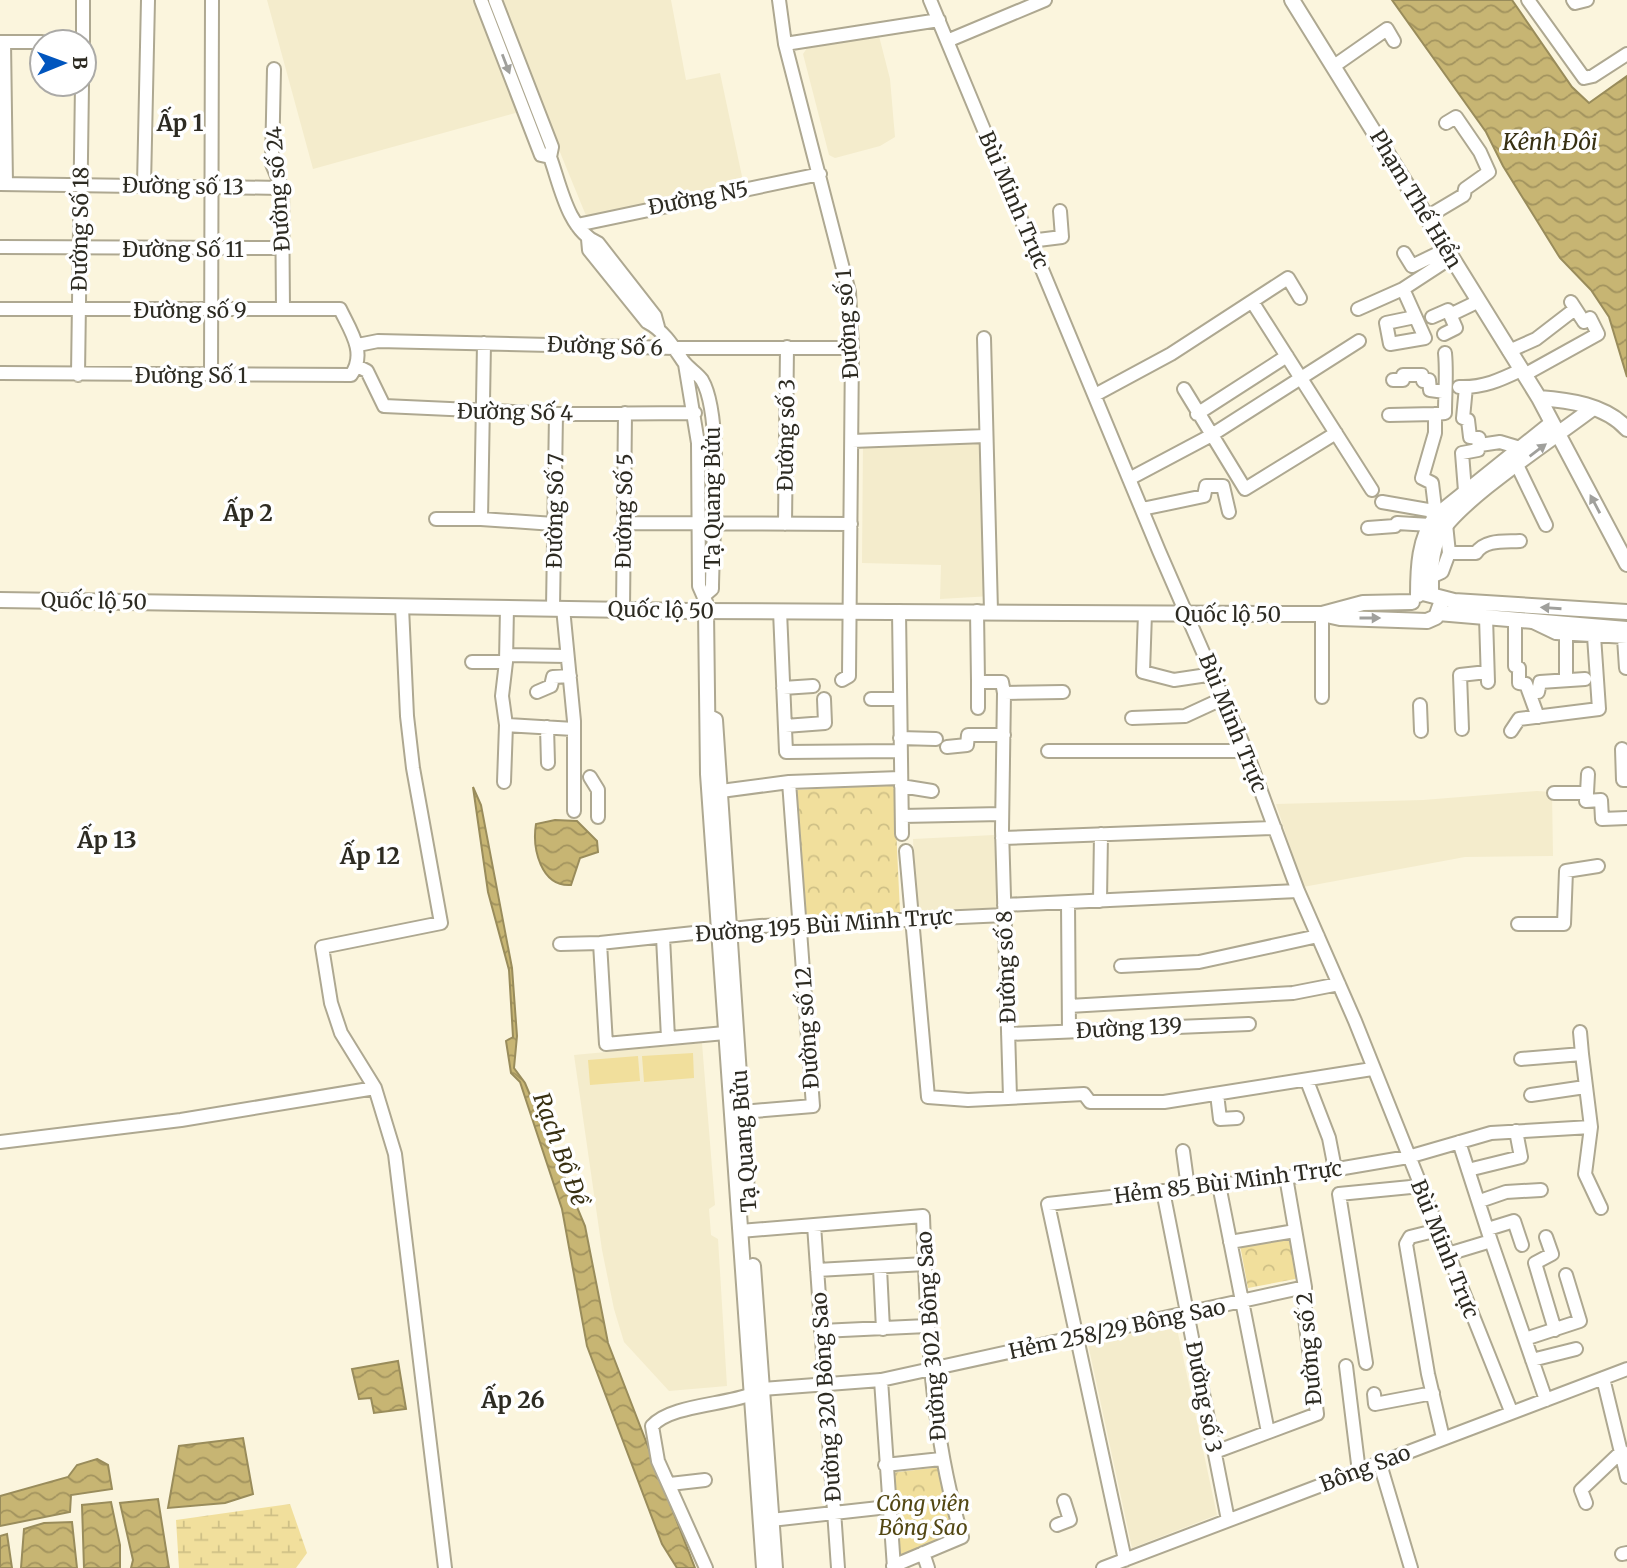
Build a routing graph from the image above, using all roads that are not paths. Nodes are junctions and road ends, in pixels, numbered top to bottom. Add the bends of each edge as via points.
1 (83, 0) edge
2 (148, 0) edge
3 (212, 0) edge
4 (481, 0) edge
5 (495, 0) edge
6 (779, 0) edge
7 (930, 0) edge
8 (1045, 0) edge
9 (1292, 0) edge
10 (1528, 0) edge
11 (1573, 0) edge
12 (1587, 0) edge
13 (939, 20) junction
14 (83, 28) edge
15 (947, 41) junction
16 (1394, 41) dead end
17 (2, 42) edge
18 (28, 42) edge
19 (785, 44) junction
20 (1627, 54) edge
21 (1334, 66) junction
22 (274, 69) dead end
23 (82, 98) edge
24 (1446, 123) dead end
25 (550, 156) junction
26 (820, 174) junction
27 (3, 184) edge
28 (81, 184) junction
29 (144, 185) junction
30 (211, 187) junction
31 (282, 188) junction
32 (1060, 211) dead end
33 (1427, 217) junction
34 (578, 225) junction
35 (1030, 240) junction
36 (0, 247) edge
37 (282, 248) junction
38 (80, 249) junction
39 (213, 249) junction
40 (1404, 253) dead end
41 (1449, 253) junction
42 (1403, 289) junction
43 (1300, 298) dead end
44 (1479, 301) junction
45 (1253, 303) junction
46 (0, 309) edge
47 (283, 309) junction
48 (1358, 309) dead end
49 (213, 310) junction
50 (79, 311) junction
51 (1450, 315) junction
52 (1415, 317) junction
53 (1432, 317) dead end
54 (1444, 334) dead end
55 (984, 338) dead end
56 (1360, 341) dead end
57 (484, 343) junction
58 (358, 345) junction
59 (787, 347) junction
60 (675, 348) junction
61 (852, 348) junction
62 (1509, 351) junction
63 (1445, 353) dead end
64 (1287, 356) junction
65 (685, 364) junction
66 (357, 366) junction
67 (0, 373) edge
68 (1522, 373) junction
69 (78, 374) junction
70 (211, 376) junction
71 (1301, 378) junction
72 (1393, 380) dead end
73 (1465, 387) junction
74 (1184, 389) dead end
75 (1447, 389) junction
76 (1095, 395) junction
77 (1539, 398) junction
78 (1593, 408) junction
79 (481, 411) junction
80 (625, 413) junction
81 (695, 413) junction
82 (556, 414) junction
83 (1197, 414) junction
84 (1435, 414) junction
85 (1389, 415) dead end
86 (1556, 429) junction
87 (1627, 429) edge
88 (1336, 433) junction
89 (986, 436) junction
90 (1210, 436) junction
91 (852, 441) junction
92 (1480, 445) junction
93 (1520, 447) junction
94 (1517, 465) junction
95 (1129, 478) junction
96 (1372, 490) dead end
97 (1463, 498) junction
98 (1382, 502) dead end
99 (1142, 509) junction
100 (1229, 512) dead end
101 (436, 519) dead end
102 (481, 519) junction
103 (1437, 522) junction
104 (624, 523) junction
105 (554, 524) junction
106 (699, 524) junction
107 (713, 524) junction
108 (785, 524) junction
109 (851, 524) junction
110 (1546, 525) dead end
111 (1368, 528) dead end
112 (1520, 541) dead end
113 (1449, 553) junction
114 (1627, 564) edge
115 (1431, 577) junction
116 (705, 595) junction
117 (0, 600) edge
118 (1429, 602) junction
119 (402, 607) junction
120 (507, 607) junction
121 (558, 608) junction
122 (623, 610) junction
123 (706, 611) junction
124 (780, 611) junction
125 (850, 611) junction
126 (899, 611) junction
127 (984, 611) junction
128 (1627, 612) edge
129 (1145, 613) junction
130 (1187, 614) junction
131 (1322, 614) junction
132 (1486, 617) junction
133 (1418, 619) junction
134 (1516, 619) junction
135 (1531, 621) junction
136 (1566, 634) junction
137 (1626, 635) edge
138 (1594, 636) junction
139 (568, 656) junction
140 (507, 659) junction
141 (472, 662) dead end
142 (1626, 667) edge
143 (1214, 674) junction
144 (569, 676) junction
145 (1585, 679) dead end
146 (842, 680) dead end
147 (1566, 680) junction
148 (978, 682) junction
149 (813, 686) dead end
150 (783, 688) junction
151 (537, 692) dead end
152 (1063, 692) dead end
153 (1532, 692) junction
154 (1004, 693) junction
155 (1322, 697) dead end
156 (1224, 698) junction
157 (824, 699) dead end
158 (871, 699) dead end
159 (900, 699) junction
160 (1420, 705) dead end
161 (978, 708) dead end
162 (709, 717) junction
163 (1538, 717) junction
164 (1132, 718) dead end
165 (506, 725) junction
166 (785, 726) junction
167 (547, 727) junction
168 (574, 729) junction
169 (1462, 729) dead end
170 (1421, 731) dead end
171 (1511, 731) dead end
172 (1004, 735) junction
173 (936, 739) dead end
174 (900, 745) junction
175 (947, 747) dead end
176 (1622, 749) dead end
177 (1048, 751) dead end
178 (1246, 751) junction
179 (548, 763) dead end
180 (1588, 774) dead end
181 (590, 777) dead end
182 (1627, 780) edge
183 (504, 782) dead end
184 (789, 782) junction
185 (900, 782) junction
186 (721, 791) junction
187 (932, 791) dead end
188 (1554, 793) dead end
189 (1587, 793) junction
190 (574, 811) dead end
191 (1002, 814) junction
192 (902, 816) junction
193 (598, 817) dead end
194 (1627, 818) edge
195 (1275, 828) junction
196 (902, 834) dead end
197 (1101, 834) junction
198 (1002, 838) junction
199 (906, 851) dead end
200 (1598, 866) dead end
201 (1298, 891) junction
202 (1100, 901) junction
203 (1068, 903) junction
204 (1004, 910) junction
205 (911, 919) junction
206 (799, 923) junction
207 (1518, 924) dead end
208 (725, 928) junction
209 (1318, 936) junction
210 (663, 937) junction
211 (600, 943) junction
212 (560, 944) dead end
213 (1121, 966) dead end
214 (1339, 984) junction
215 (1069, 1006) junction
216 (1249, 1024) dead end
217 (1069, 1031) junction
218 (1580, 1031) dead end
219 (725, 1033) junction
220 (1008, 1034) junction
221 (668, 1038) junction
222 (1581, 1054) junction
223 (1521, 1059) dead end
224 (1372, 1069) junction
225 (1307, 1081) junction
226 (1585, 1087) junction
227 (375, 1088) junction
228 (1217, 1094) junction
229 (1531, 1095) dead end
230 (1010, 1097) junction
231 (741, 1112) junction
232 (1237, 1118) dead end
233 (1591, 1127) junction
234 (1516, 1131) junction
235 (0, 1142) edge
236 (1460, 1142) junction
237 (1183, 1151) dead end
238 (1408, 1157) junction
239 (1335, 1169) junction
240 (1468, 1170) junction
241 (1286, 1177) junction
242 (1219, 1185) junction
243 (1420, 1186) junction
244 (1188, 1188) junction
245 (1541, 1190) dead end
246 (1163, 1191) junction
247 (1480, 1201) junction
248 (1601, 1208) dead end
249 (814, 1226) junction
250 (1438, 1230) junction
251 (745, 1231) junction
252 (1295, 1231) junction
253 (1490, 1235) junction
254 (1546, 1237) dead end
255 (1230, 1242) junction
256 (1522, 1245) dead end
257 (1448, 1254) junction
258 (925, 1264) junction
259 (880, 1268) junction
260 (817, 1270) junction
261 (1566, 1275) dead end
262 (1305, 1287) junction
263 (1241, 1301) junction
264 (1188, 1314) junction
265 (927, 1326) junction
266 (883, 1329) junction
267 (1555, 1330) junction
268 (821, 1331) junction
269 (1075, 1338) junction
270 (1525, 1339) junction
271 (1576, 1349) dead end
272 (1532, 1360) junction
273 (1366, 1363) dead end
274 (1346, 1366) dead end
275 (1627, 1369) edge
276 (930, 1371) junction
277 (1603, 1378) junction
278 (881, 1380) junction
279 (825, 1382) junction
280 (757, 1391) junction
281 (1433, 1392) junction
282 (1374, 1394) dead end
283 (1546, 1400) junction
284 (1511, 1411) junction
285 (1268, 1433) junction
286 (1443, 1438) junction
287 (1622, 1451) junction
288 (1215, 1452) junction
289 (941, 1459) junction
290 (1380, 1464) junction
291 (885, 1465) junction
292 (1359, 1472) junction
293 (1627, 1477) edge
294 (705, 1480) dead end
295 (670, 1484) junction
296 (1064, 1501) dead end
297 (1586, 1503) dead end
298 (888, 1507) junction
299 (835, 1513) junction
300 (771, 1520) junction
301 (1228, 1520) junction
302 (1057, 1525) dead end
303 (923, 1553) junction
304 (1125, 1560) junction
305 (893, 1567) edge
306 (445, 1568) edge
307 (706, 1568) edge
308 (764, 1568) edge
309 (775, 1568) edge
310 (838, 1568) edge
311 (928, 1568) edge
312 (1102, 1568) edge
313 (1411, 1568) edge

1 - 14 street
2 - 29 street
3 - 30 street
4 -> 25 street, Tạ Quang Bửu via 541,155
5 - 25 street, Tạ Quang Bửu via 552,148
6 - 19 street, Đường số 1
7 - 13 street, Bùi Minh Trực
8 - 15 street
9 - 21 main road, Phạm Thế Hiển
10 - 20 street via 1584,78
11 - 12 street
13 - 15 street, Bùi Minh Trực
13 - 19 street
15 - 35 street, Bùi Minh Trực
16 - 21 street via 1387,29
17 - 18 street
17 - 27 street
19 - 26 street, Đường số 1
21 - 33 main road, Phạm Thế Hiển
22 - 31 street, Đường số 24 via 272,164
23 - 28 street, Đường Số 18
24 - 33 street via 1456,117 1489,172 1465,189 1464,195
25 - 34 street, Tạ Quang Bửu
26 - 34 street, Đường N5
26 - 61 street, Đường số 1 via 849,292
27 - 28 street, Đường số 13
28 - 29 street, Đường số 13
28 - 38 street, Đường Số 18
29 - 30 street, Đường số 13
30 - 31 street, Đường số 13
30 - 39 street
31 - 37 street, Đường số 24
32 - 35 street via 1062,237
33 - 41 main road, Phạm Thế Hiển
34 - 60 street, Tạ Quang Bửu via 588,239 589,250 647,322
35 - 76 street, Bùi Minh Trực
36 - 38 street, Đường Số 11
37 - 39 street, Đường Số 11
37 - 47 street, Đường số 24
38 - 39 street, Đường Số 11
38 - 50 street, Đường Số 18
39 - 49 street
40 - 41 street via 1412,266
41 - 42 street
41 - 44 main road, Phạm Thế Hiển
42 - 48 street
42 - 52 street
43 - 45 street via 1288,278
44 - 51 street
44 - 62 main road, Phạm Thế Hiển
45 - 64 street
45 - 76 street
46 - 50 street, Đường số 9
47 - 49 street, Đường số 9
47 - 58 street, Đường số 9 via 340,309
49 - 50 street, Đường số 9
49 - 70 street
50 - 69 street, Đường Số 18
51 - 53 street via 1448,310
51 - 54 street via 1456,328
52 - 52 street via 1425,338 1390,344 1386,323
55 - 89 street
56 - 71 street
57 - 58 street, Đường Số 6 via 379,341
57 - 60 street, Đường Số 6
57 - 79 street
58 - 66 street
59 - 60 street, Đường Số 6
59 - 61 street, Đường Số 6
59 - 108 street, Đường số 3
60 - 65 street, Tạ Quang Bửu
61 - 91 street, Đường số 1
62 - 68 main road, Phạm Thế Hiển
62 - 68 street via 1536,340 1573,305 1584,322 1590,318 1598,334
63 - 75 street
64 - 71 street
64 - 83 street
65 - 81 street, Tạ Quang Bửu
65 - 107 street, Tạ Quang Bửu via 701,379 715,428
66 - 70 street, Đường Số 1 via 351,375
66 - 79 street, Đường Số 4 via 367,371 384,406
67 - 69 street, Đường Số 1
68 - 73 street
68 - 77 main road, Phạm Thế Hiển
69 - 70 street, Đường Số 1
71 - 88 street
71 - 90 street
72 - 75 street via 1403,380 1403,374 1422,375 1423,381 1429,380 1430,390
73 - 75 street
73 - 92 street via 1463,418 1468,420 1470,437 1479,438
74 - 83 street
75 - 84 street via 1445,413
76 - 95 street, Bùi Minh Trực
77 - 78 main road
77 - 86 main road, Phạm Thế Hiển
78 - 86 main road
78 - 87 main road
79 - 82 street, Đường Số 4
79 - 102 street
80 - 81 street, Đường Số 4
80 - 82 street, Đường Số 4
80 - 104 street, Đường Số 5
81 - 106 street, Tạ Quang Bửu
82 - 105 street, Đường Số 7
83 - 90 street
84 - 85 street
84 - 103 street via 1435,433 1422,478 1432,482
86 - 93 main road
94 -> 86 main road
114 -> 86 main road, Phạm Thế Hiển
88 - 90 street via 1245,489
88 - 96 street
89 - 91 street
89 - 127 street
90 - 95 street
91 - 109 street, Đường số 1
92 - 93 street via 1500,442
92 - 97 street via 1478,450 1462,453
93 - 97 main road
94 - 97 main road
94 - 110 street
95 - 99 street, Bùi Minh Trực
97 - 103 main road
98 - 103 street via 1427,510
99 - 100 street via 1204,496 1206,486 1223,486
99 - 130 street, Bùi Minh Trực
101 - 102 street
102 - 105 street
103 - 111 street
103 - 113 street
103 - 115 main road
103 - 118 main road via 1420,555
104 - 106 street
104 - 122 street, Đường Số 5
105 - 121 street, Đường Số 7
106 - 107 street
106 - 116 street, Tạ Quang Bửu via 699,586
107 - 108 street
107 - 116 street, Tạ Quang Bửu via 712,589
108 - 109 street
109 - 125 street, Đường số 1
112 - 113 street via 1488,543 1476,553
113 - 115 street via 1442,572
115 - 118 main road
116 - 123 street, Tạ Quang Bửu
117 - 119 main road, Quốc lộ 50
128 -> 118 main road, Quốc lộ 50
118 - 131 main road, Quốc lộ 50 via 1363,603
118 - 132 main road, Quốc lộ 50
118 - 133 main road via 1412,612
118 - 133 main road via 1430,621
119 - 120 main road, Quốc lộ 50
119 - 227 street via 411,755 440,923 322,947 341,1033
120 - 121 main road, Quốc lộ 50
120 - 140 street
121 - 122 main road, Quốc lộ 50
121 - 139 street, Đường Số 7
122 - 123 main road, Quốc lộ 50
123 - 124 main road, Quốc lộ 50
123 - 162 main road, Tạ Quang Bửu
124 - 125 main road, Quốc lộ 50
124 - 150 street
125 - 126 main road, Quốc lộ 50
125 - 146 street, Đường số 1 via 849,676
126 - 127 main road, Quốc lộ 50
126 - 159 street
127 - 129 main road, Quốc lộ 50
127 - 148 street
129 - 130 main road, Quốc lộ 50
129 - 143 street via 1143,671 1174,680
130 - 131 main road, Quốc lộ 50
130 - 143 street, Bùi Minh Trực
131 -> 133 main road, Quốc lộ 50
131 - 155 street
132 - 134 main road, Quốc lộ 50
132 - 169 street via 1488,677 1460,675
134 - 135 main road, Quốc lộ 50
134 - 153 street via 1515,666 1519,683
135 - 136 street via 1546,631
135 - 137 main road, Quốc lộ 50
136 - 138 street
136 - 147 street
137 - 138 street
137 - 142 street
138 - 163 street via 1599,709
139 - 140 street
139 - 144 street, Đường Số 7
140 - 141 street
140 - 165 street via 502,696
143 - 156 street, Bùi Minh Trực
144 - 151 street via 553,677 551,686
144 - 168 street, Đường Số 7
145 - 147 street
147 - 153 street via 1539,682 1538,692
148 - 154 street via 1002,682
148 - 161 street
149 - 150 street
150 - 166 street
152 - 154 street
153 - 163 street
154 - 172 street, Đường số 8
156 - 164 street via 1185,716
156 - 178 street, Bùi Minh Trực
157 - 166 street via 825,723
158 - 159 street
159 - 174 street
160 - 170 street
162 - 186 main road, Tạ Quang Bửu via 715,720
162 - 208 main road, Tạ Quang Bửu via 708,774
163 - 171 street via 1519,719
165 - 167 street
165 - 183 street
166 - 174 street via 786,752
167 - 168 street
167 - 179 street
168 - 190 street, Đường Số 7
172 - 175 street via 968,735 967,745
172 - 191 street, Đường số 8
173 - 174 street
174 - 185 street
176 - 182 street via 1623,780
177 - 178 street
178 - 195 street, Bùi Minh Trực
180 - 189 street
181 - 193 street via 598,790
184 - 185 street
184 - 186 street
184 - 206 street, Đường số 12
185 - 187 street
185 - 192 street
186 - 208 main road, Tạ Quang Bửu
188 - 189 street
189 - 194 street via 1586,801 1601,800 1602,819
191 - 192 street
191 - 198 street, Đường số 8
192 - 196 street
195 - 197 street
195 - 201 street, Bùi Minh Trực
197 - 198 street
197 - 202 street
198 - 204 street, Đường số 8
199 - 205 street
200 - 207 street via 1566,871 1564,924
201 - 202 street, Đường 195 Bùi Minh Trực
201 - 209 street, Bùi Minh Trực
202 - 203 street, Đường 195 Bùi Minh Trực
203 - 204 street, Đường 195 Bùi Minh Trực
203 - 215 street
204 - 205 street, Đường 195 Bùi Minh Trực
204 - 220 street, Đường số 8
205 - 206 street, Đường 195 Bùi Minh Trực
205 - 230 street via 928,1097
206 - 208 street, Đường 195 Bùi Minh Trực
206 - 231 street, Đường số 12 via 813,1106
208 - 210 street, Đường 195 Bùi Minh Trực
208 - 219 main road, Tạ Quang Bửu
208 - 231 main road, Tạ Quang Bửu
209 - 213 street via 1199,962
209 - 214 street, Bùi Minh Trực
210 - 211 street, Đường 195 Bùi Minh Trực
210 - 221 street
211 - 212 street, Đường 195 Bùi Minh Trực
211 - 221 street via 606,1044
214 - 215 street via 1293,993
214 - 224 street, Bùi Minh Trực
215 - 217 street
216 - 217 street, Đường 139
217 - 220 street, Đường 139
218 - 222 street
219 - 221 street
219 - 251 main road, Tạ Quang Bửu
220 - 230 street, Đường số 8
222 - 223 street
222 - 226 street
224 - 225 street
224 - 238 street, Bùi Minh Trực
225 - 228 street
225 - 239 street via 1329,1138
226 - 229 street
226 - 233 street
227 - 235 street via 169,1122
227 - 306 street via 395,1154
228 - 230 street via 1164,1102 1090,1102 1084,1094
228 - 232 street via 1220,1119
231 - 251 main road, Tạ Quang Bửu
233 - 234 street, Hẻm 85 Bùi Minh Trực
233 - 248 street via 1586,1174
234 - 236 street, Hẻm 85 Bùi Minh Trực
234 - 240 street via 1521,1157
236 - 238 street, Hẻm 85 Bùi Minh Trực
236 - 240 street
237 - 244 street
238 - 239 street, Hẻm 85 Bùi Minh Trực
238 - 243 street, Bùi Minh Trực
239 - 241 street, Hẻm 85 Bùi Minh Trực
240 - 247 street
241 - 242 street, Hẻm 85 Bùi Minh Trực
241 - 252 street, Đường số 2
242 - 244 street, Hẻm 85 Bùi Minh Trực
242 - 255 street
243 - 250 street, Bùi Minh Trực
243 - 273 street via 1339,1194
244 - 246 street, Hẻm 85 Bùi Minh Trực
245 - 247 street via 1506,1192
246 - 264 street, Đường số 3
246 - 269 street, Hẻm 85 Bùi Minh Trực via 1048,1205
247 - 253 street
249 - 251 street
249 - 258 street, Đường 302 Bông Sao via 923,1216
249 - 260 street, Đường 320 Bông Sao
250 - 257 street, Bùi Minh Trực
250 - 281 street via 1409,1237 1406,1244
251 - 280 main road, Tạ Quang Bửu
252 - 255 street
252 - 262 street, Đường số 2
253 - 256 street via 1514,1222
253 - 257 street
253 - 270 street
254 - 267 street via 1552,1254 1535,1263
255 - 263 street
257 - 284 street, Bùi Minh Trực
258 - 259 street
258 - 265 street, Đường 302 Bông Sao
259 - 260 street
259 - 266 street
260 - 268 street, Đường 320 Bông Sao
261 - 267 street via 1580,1321
262 - 263 street, Hẻm 258/29 Bông Sao
262 - 285 street, Đường số 2 via 1317,1414
263 - 264 street, Hẻm 258/29 Bông Sao
263 - 285 street
264 - 269 street, Hẻm 258/29 Bông Sao
264 - 288 street, Đường số 3
265 - 266 street
265 - 276 street, Đường 302 Bông Sao
266 - 268 street
267 - 270 street
268 - 279 street, Đường 320 Bông Sao
269 - 276 street, Hẻm 258/29 Bông Sao
269 - 304 street
270 - 272 street
271 - 272 street
272 - 283 street
274 - 292 street
275 - 277 street, Bông Sao
276 - 278 street, Hẻm 258/29 Bông Sao
276 - 289 street, Đường 302 Bông Sao
277 - 283 street, Bông Sao
277 - 287 street
278 - 279 street, Hẻm 258/29 Bông Sao
278 - 291 street
279 - 280 street, Hẻm 258/29 Bông Sao
279 - 299 street, Đường 320 Bông Sao
280 - 295 street, Hẻm 258/29 Bông Sao via 655,1422 651,1430 658,1461
280 - 300 main road, Tạ Quang Bửu
280 - 308 main road, Tạ Quang Bửu
281 - 282 street via 1375,1404
281 - 286 street
283 - 284 street, Bông Sao
284 - 286 street, Bông Sao
285 - 288 street, Đường số 2
286 - 290 street, Bông Sao
287 - 293 street
287 - 297 street via 1581,1490
288 - 301 street, Đường số 3
289 - 291 street
289 - 303 street, Đường 302 Bông Sao via 962,1536
290 - 292 street, Bông Sao
290 - 313 street
291 - 298 street
292 - 301 street, Bông Sao
294 - 295 street
295 - 307 street
296 - 302 street via 1070,1520
298 - 299 street
298 - 305 street
299 - 300 street
299 - 310 street, Đường 320 Bông Sao
300 - 309 main road, Tạ Quang Bửu
301 - 304 street, Bông Sao
303 - 305 street
303 - 311 street
304 - 312 street, Bông Sao

